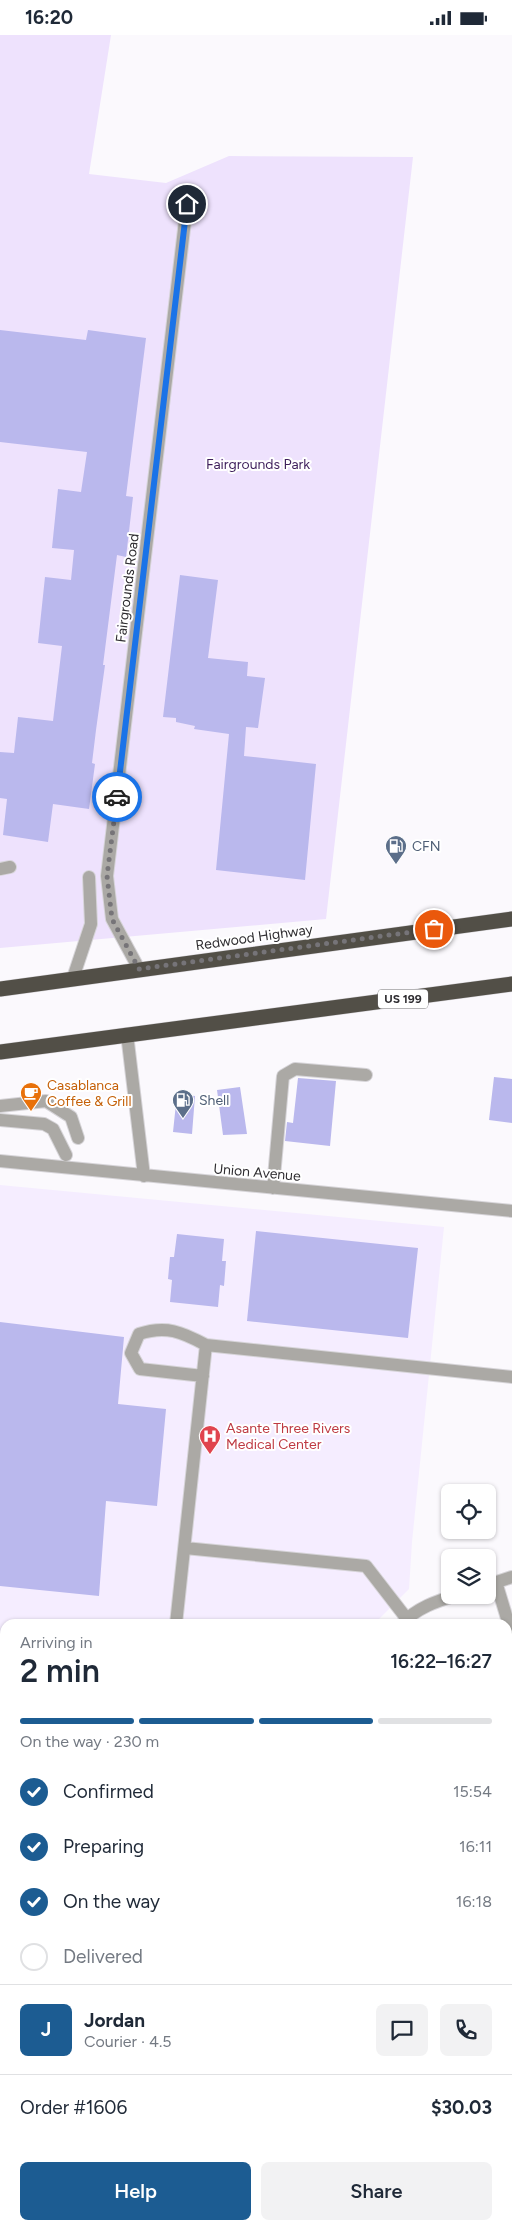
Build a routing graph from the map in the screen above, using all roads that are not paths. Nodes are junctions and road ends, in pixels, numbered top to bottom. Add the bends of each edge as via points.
1 (187, 204) dead end
2 (88, 877) dead end
3 (512, 919) edge
4 (139, 969) junction
5 (73, 978) junction
6 (512, 984) edge
7 (0, 989) edge
8 (127, 1035) junction
9 (0, 1052) edge
10 (366, 1075) dead end
11 (0, 1106) edge
12 (0, 1120) edge
13 (78, 1138) dead end
14 (66, 1155) dead end
15 (0, 1161) edge
16 (144, 1176) junction
17 (273, 1188) junction
18 (512, 1211) edge
19 (206, 1345) junction
20 (203, 1376) junction
21 (512, 1377) edge
22 (185, 1548) junction
23 (512, 1577) edge
24 (496, 1583) edge
25 (496, 1594) edge
26 (441, 1600) edge
27 (177, 1619) edge
28 (404, 1619) edge
29 (408, 1619) edge
30 (506, 1619) edge

1 - 4 street, Fairgrounds Road via 107,876 112,919
2 - 5 street via 92,924
3 - 4 highway, Redwood Highway
4 - 5 highway, Redwood Highway
5 - 7 highway, Redwood Highway
6 - 8 highway, US 199
8 - 9 highway, US 199
8 - 16 street
10 - 17 street via 295,1069 283,1076
11 - 13 street via 46,1101 71,1117
12 - 14 street via 44,1124 53,1129
15 - 16 street, Union Avenue
16 - 17 street, Union Avenue
17 - 18 street, Union Avenue
19 - 20 street
19 - 20 street via 185,1333 156,1328 139,1334 131,1353 140,1369
19 - 21 street
20 - 22 street
22 - 27 street
22 - 28 street via 366,1566
23 - 24 street
25 - 30 street
26 - 29 street

